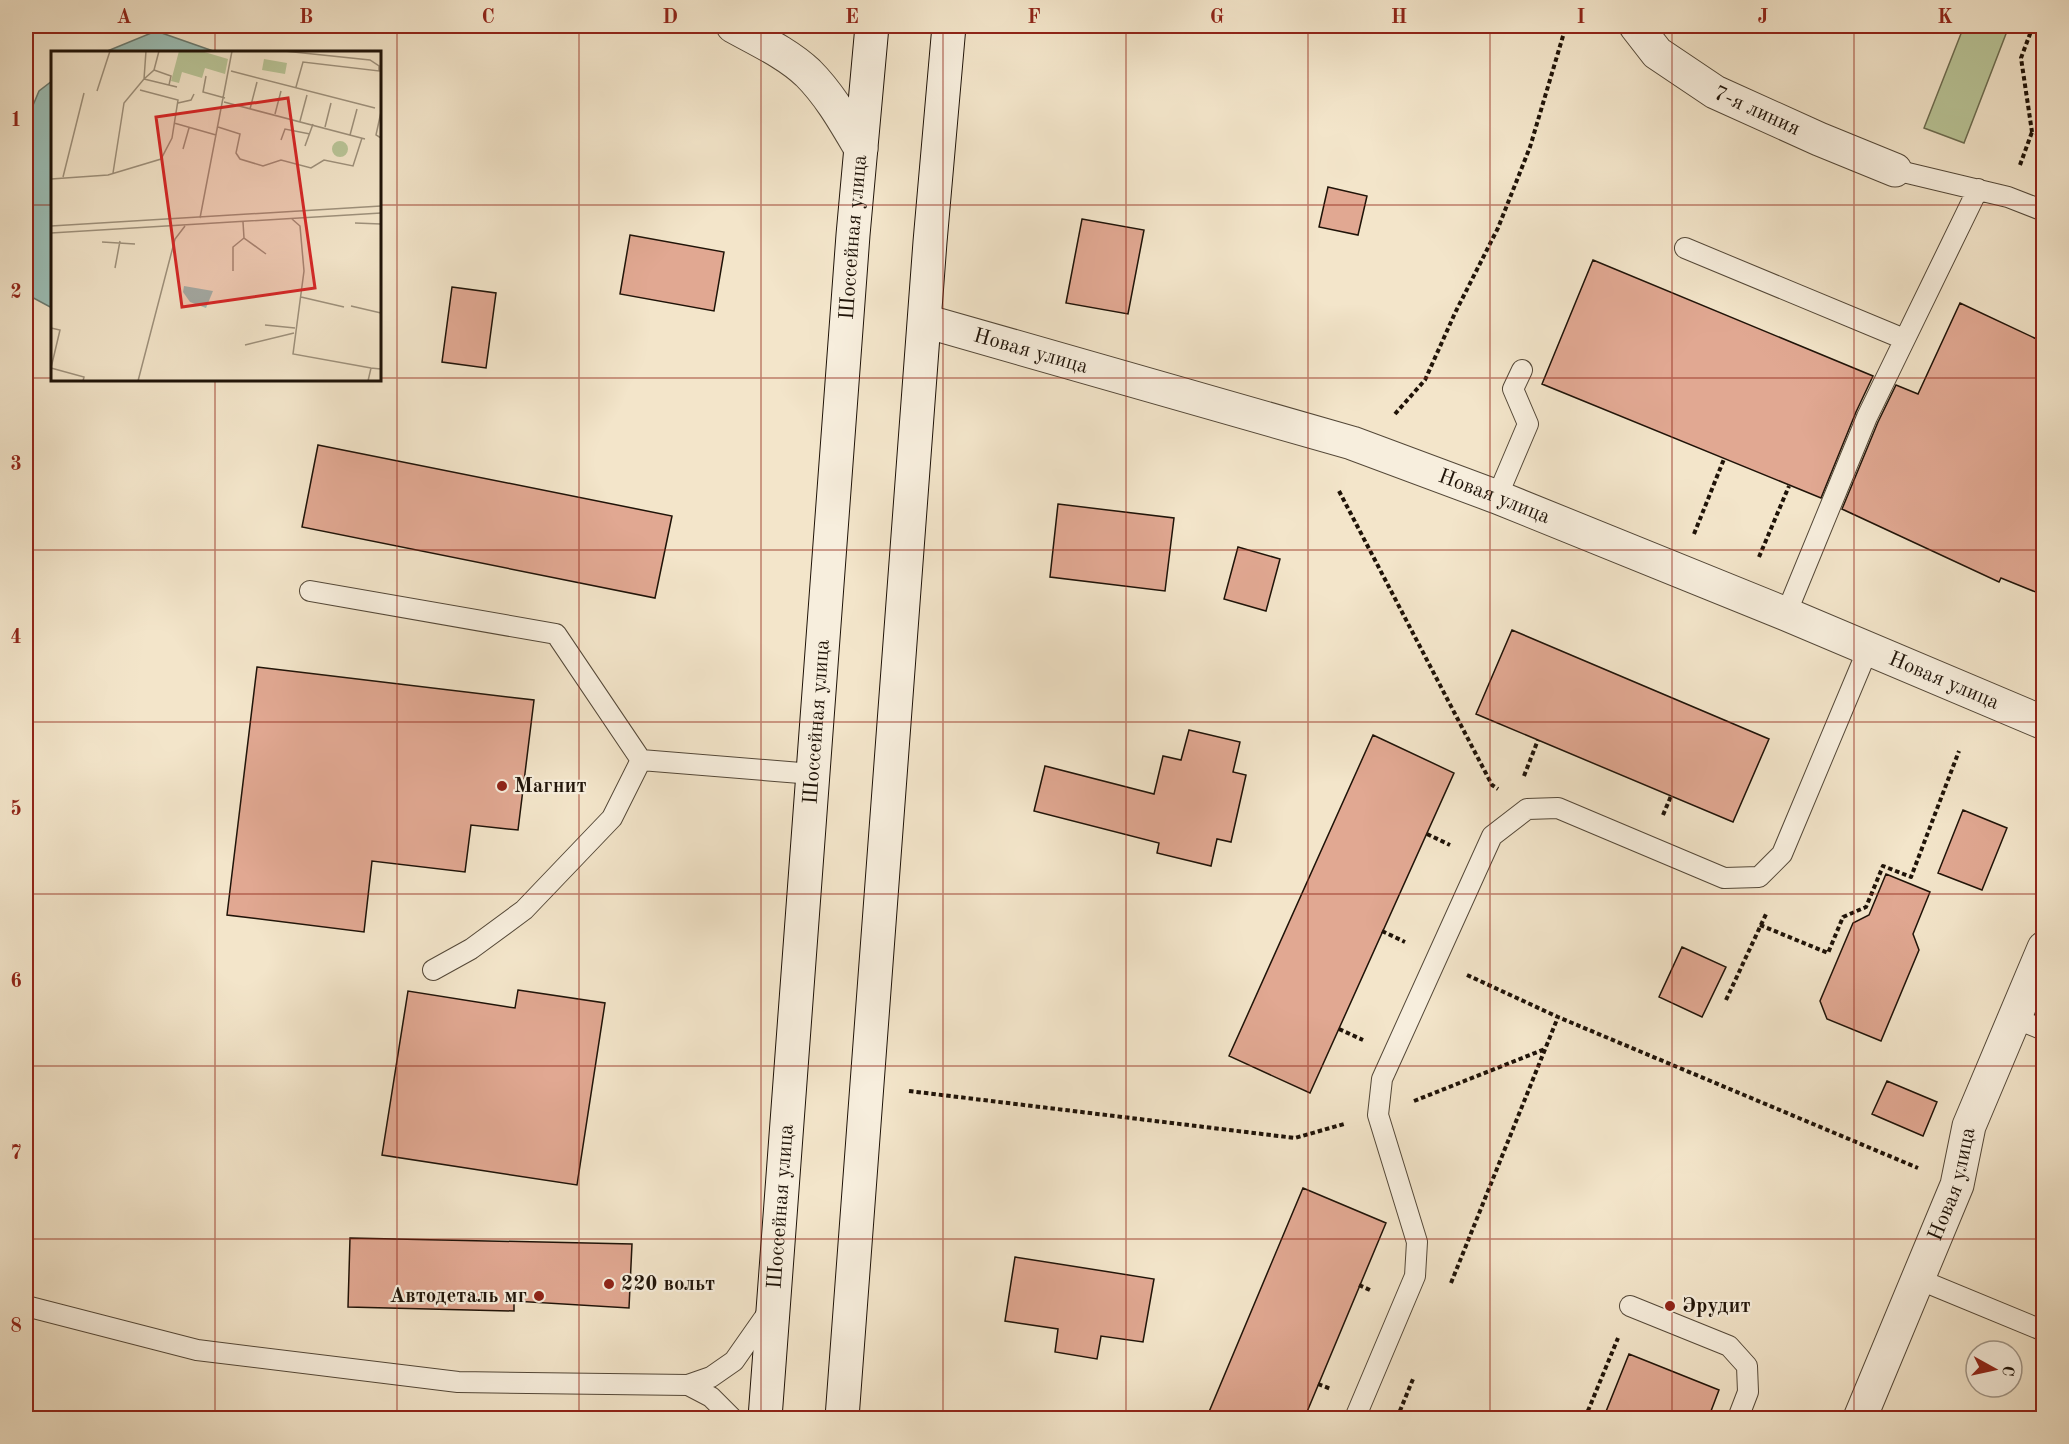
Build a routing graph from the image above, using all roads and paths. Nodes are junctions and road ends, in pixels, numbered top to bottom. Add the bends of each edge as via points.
1 (733, 26) edge
2 (872, 26) edge
3 (949, 26) edge
4 (1566, 26) edge
5 (1636, 26) edge
6 (2033, 26) edge
7 (2043, 136) edge
8 (861, 149) junction
9 (1895, 170) joint
10 (1978, 189) junction
11 (2043, 211) edge
12 (1685, 248) dead end
13 (925, 321) junction
14 (1904, 339) junction
15 (1522, 370) dead end
16 (1352, 443) junction
17 (1724, 459) dead end
18 (1789, 486) dead end
19 (1339, 490) dead end
20 (1497, 497) junction
21 (1693, 535) dead end
22 (1758, 562) dead end
23 (310, 591) dead end
24 (1786, 614) junction
25 (1868, 649) junction
26 (2043, 723) edge
27 (1959, 751) dead end
28 (641, 760) junction
29 (813, 774) junction
30 (1499, 790) dead end
31 (1759, 877) junction
32 (1760, 925) junction
33 (2043, 948) edge
34 (1435, 961) junction
35 (433, 970) dead end
36 (1726, 1000) dead end
37 (1558, 1017) junction
38 (2029, 1024) edge
39 (1545, 1049) junction
40 (908, 1091) dead end
41 (1378, 1115) junction
42 (1957, 1185) junction
43 (1918, 1279) junction
44 (1449, 1288) dead end
45 (773, 1305) junction
46 (26, 1306) edge
47 (1630, 1306) joint
48 (2043, 1331) edge
49 (1414, 1375) dead end
50 (688, 1385) junction
51 (732, 1419) edge
52 (765, 1419) edge
53 (842, 1419) edge
54 (1355, 1419) edge
55 (1397, 1419) edge
56 (1585, 1419) edge
57 (1738, 1419) edge
58 (1860, 1419) edge

1 - 8 main road via 780,52 806,72 831,99
2 - 8 main road, Шоссейная улица
3 - 13 main road
4 - 16 path via 1518,178 1425,380 1394,415
5 - 9 main road, 7-я линия via 1657,53 1715,92
6 - 7 path via 2021,58 2032,132
8 - 29 main road, Шоссейная улица
9 - 10 lane
10 - 11 lane
10 - 14 lane
12 - 14 lane
13 - 16 main road, Новая улица
13 - 53 main road
14 - 24 lane via 1867,417
15 - 20 lane via 1513,389 1528,424
16 - 20 main road, Новая улица
17 - 21 path
18 - 22 path
19 - 30 path via 1492,785
20 - 24 main road, Новая улица
23 - 28 lane via 556,634
24 - 25 main road, Новая улица
25 - 26 main road, Новая улица
25 - 31 lane via 1782,854
27 - 32 path via 1911,878 1883,866 1866,907 1843,917 1828,953
28 - 29 lane
28 - 35 lane via 612,818 524,910 471,950
29 - 45 main road, Шоссейная улица
31 - 32 path via 1769,905
31 - 34 lane via 1724,878 1558,808 1527,809 1492,836
32 - 36 path
33 - 38 main road, Новая улица
34 - 37 path
34 - 41 lane via 1382,1079
37 - 39 path
37 - 42 path
38 - 42 main road, Новая улица via 1968,1126
39 - 41 path
39 - 44 path
40 - 41 path via 1295,1138
41 - 54 lane via 1416,1242 1415,1276
42 - 43 main road, Новая улица
43 - 48 lane
43 - 58 main road, Новая улица
45 - 50 lane via 734,1361 711,1377
45 - 52 main road, Шоссейная улица
46 - 50 lane via 197,1350 458,1382
47 - 56 path
47 - 57 lane via 1729,1346 1747,1366 1748,1392
49 - 55 path
50 - 51 lane via 711,1398

